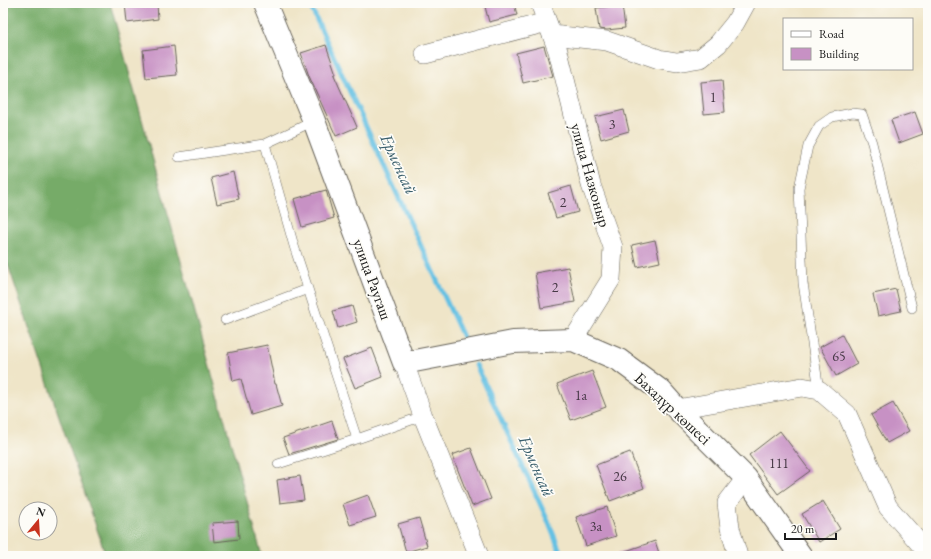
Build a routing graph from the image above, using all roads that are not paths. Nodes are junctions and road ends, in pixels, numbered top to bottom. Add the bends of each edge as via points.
1 (265, 3) edge
2 (540, 3) edge
3 (746, 3) edge
4 (549, 28) junction
5 (425, 54) dead end
6 (314, 121) junction
7 (264, 144) junction
8 (179, 157) dead end
9 (308, 289) junction
10 (912, 308) dead end
11 (225, 320) dead end
12 (573, 340) junction
13 (404, 363) junction
14 (819, 390) junction
15 (677, 409) junction
16 (423, 416) junction
17 (357, 439) junction
18 (278, 464) dead end
19 (746, 478) junction
20 (928, 554) edge
21 (480, 556) edge
22 (738, 556) edge
23 (802, 556) edge

1 - 6 street, улица Раугаш
2 - 4 street, улица Назконыр
3 - 4 street via 735,23 718,44 701,58 677,62 659,59 607,41
4 - 5 street
4 - 12 street, улица Назконыр via 558,51 591,186 613,247 610,279
6 - 7 lane
6 - 13 street, улица Раугаш
7 - 8 lane
7 - 9 lane
9 - 11 lane
9 - 17 lane
10 - 14 lane via 874,151 862,114 832,117 819,126 808,146 799,188 803,283
12 - 13 street, Бахадүр көшесі via 513,342
12 - 15 street, Бахадүр көшесі via 619,360 661,391
13 - 16 street, улица Раугаш
14 - 15 street via 802,387
14 - 20 street via 847,414 888,507
15 - 19 street, Бахадүр көшесі
16 - 17 lane
16 - 21 street, улица Раугаш
17 - 18 lane
19 - 22 street via 728,503 730,528
19 - 23 street, Бахадүр көшесі

